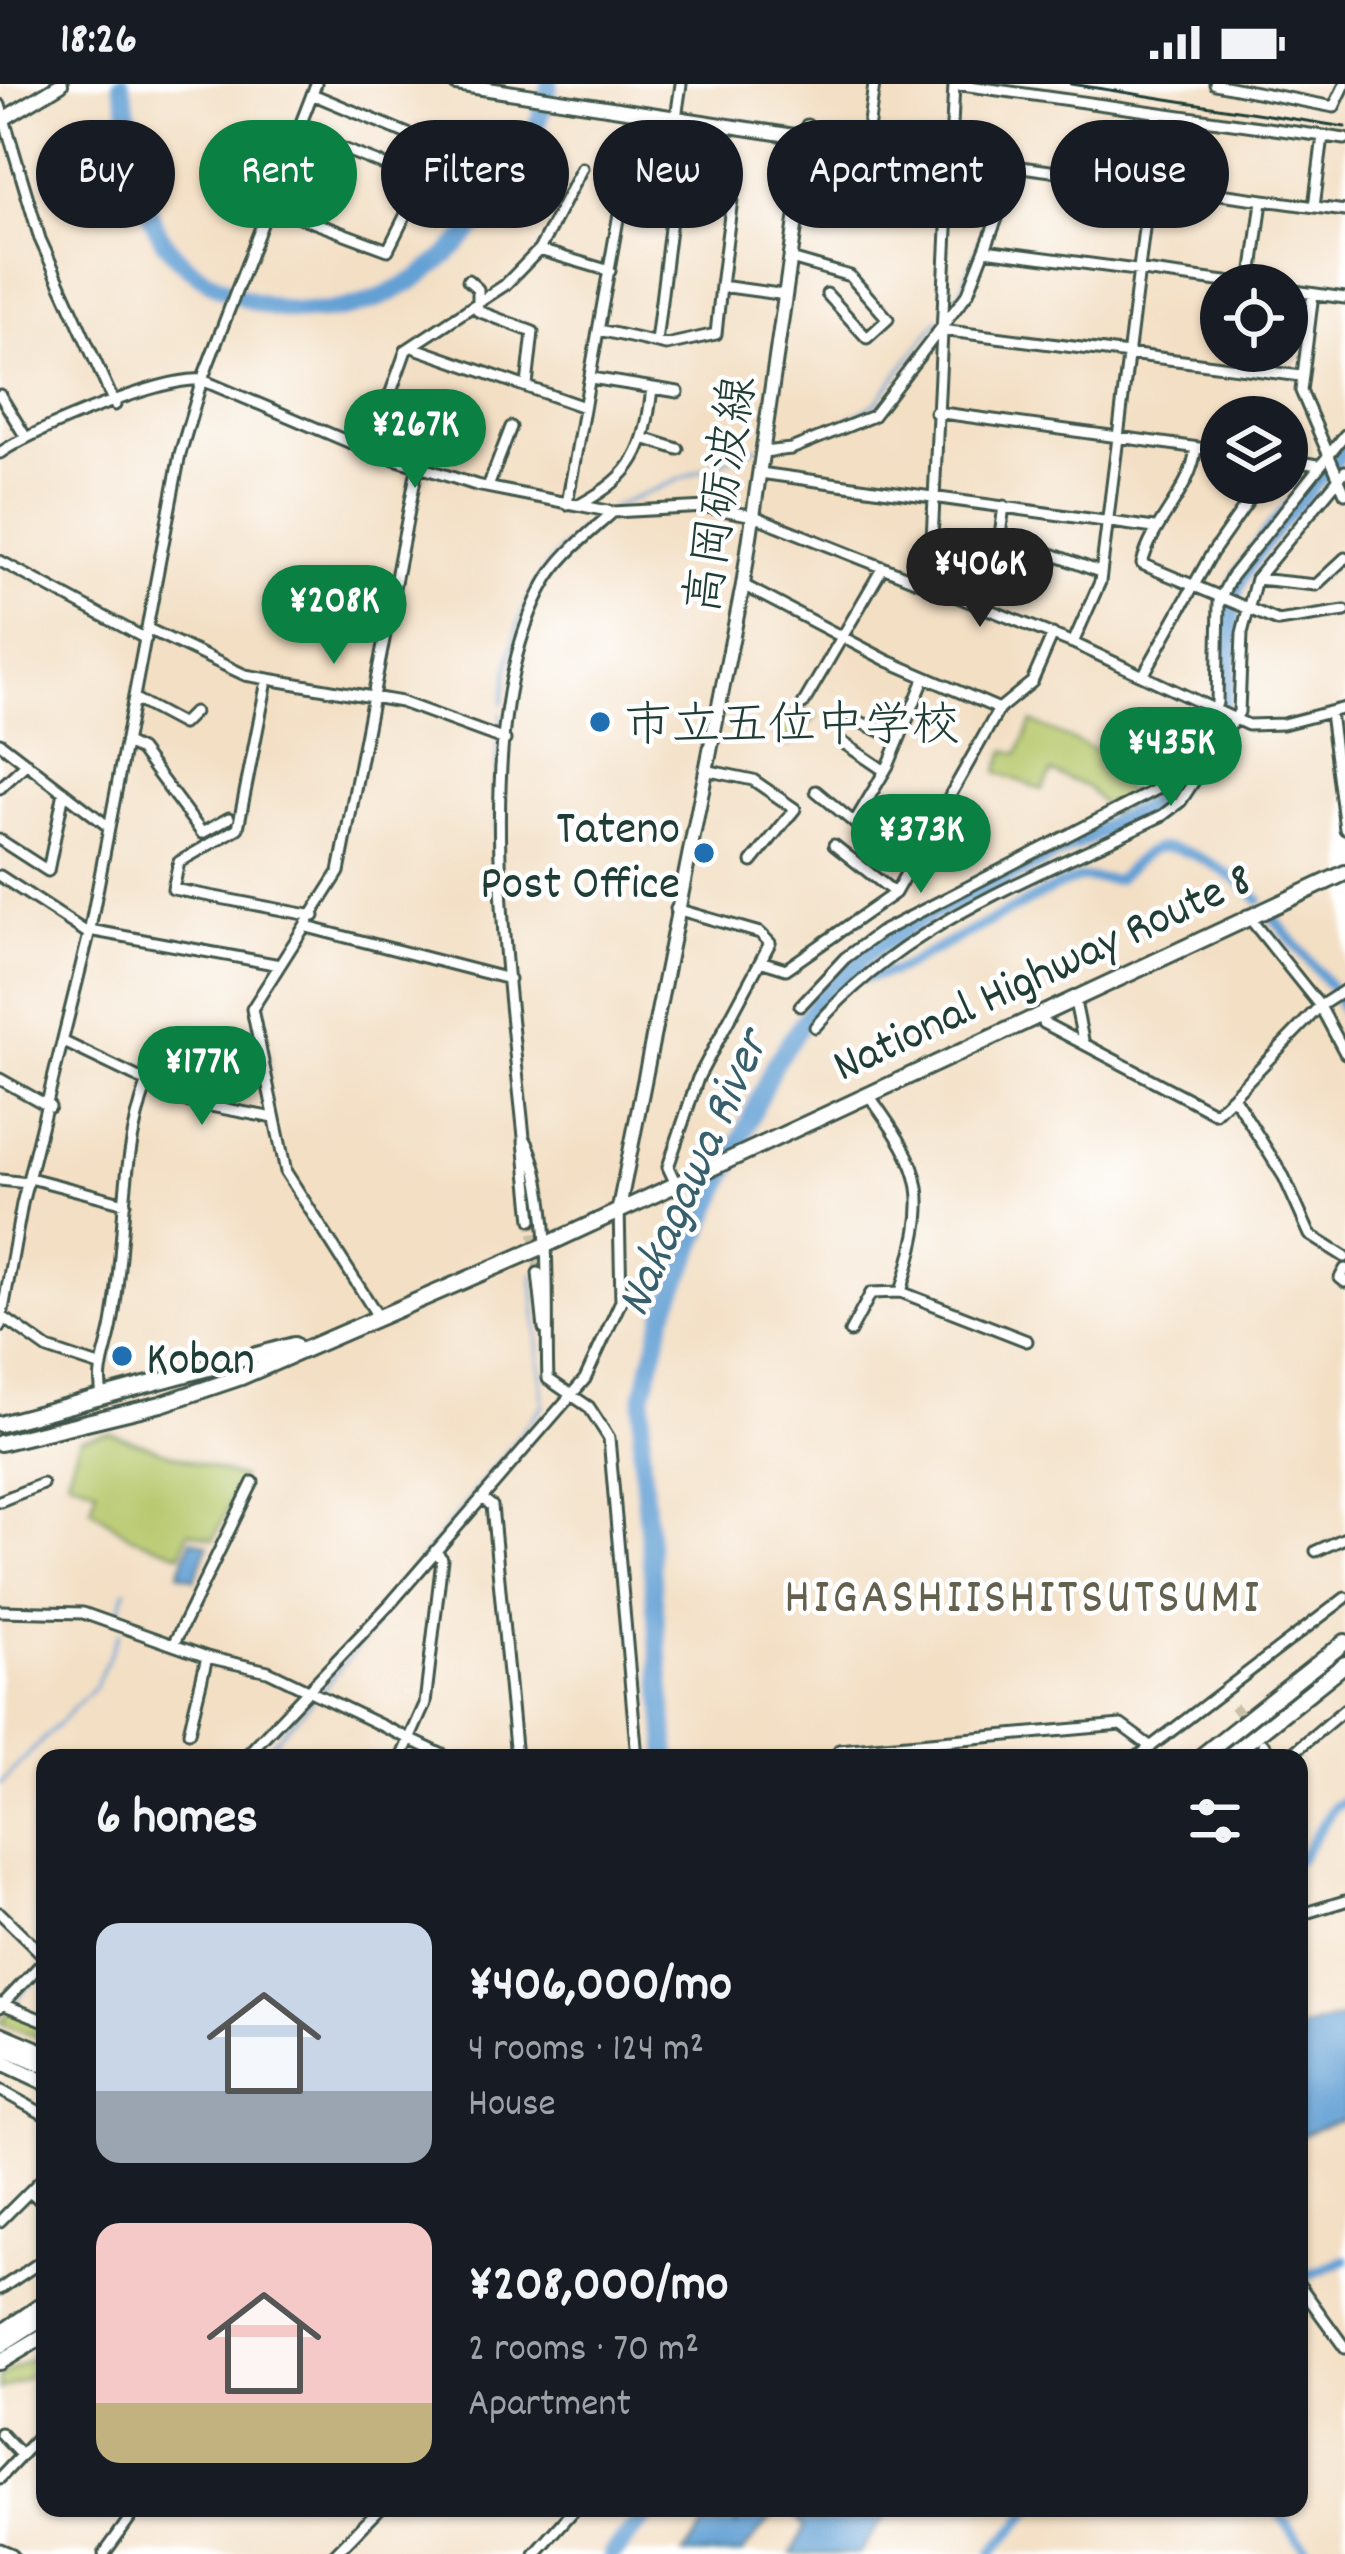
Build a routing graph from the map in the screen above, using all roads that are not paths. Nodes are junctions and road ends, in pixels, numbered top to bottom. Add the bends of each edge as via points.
1 (61, 84) edge
2 (456, 84) edge
3 (681, 84) edge
4 (874, 84) edge
5 (954, 84) edge
6 (1215, 84) edge
7 (1345, 84) edge
8 (314, 89) edge
9 (519, 91) edge
10 (637, 113) junction
11 (2, 114) edge
12 (1158, 116) junction
13 (676, 118) junction
14 (301, 120) edge
15 (381, 120) edge
16 (869, 120) edge
17 (953, 120) edge
18 (1158, 120) edge
19 (767, 127) edge
20 (1323, 136) junction
21 (1345, 139) edge
22 (582, 169) dead end
23 (1229, 196) edge
24 (1262, 201) junction
25 (1314, 207) junction
26 (1345, 211) edge
27 (263, 228) edge
28 (329, 228) edge
29 (399, 228) edge
30 (795, 228) edge
31 (946, 228) edge
32 (993, 228) edge
33 (1144, 228) edge
34 (538, 250) junction
35 (985, 250) junction
36 (791, 259) junction
37 (1253, 264) edge
38 (1138, 270) junction
39 (610, 271) junction
40 (1200, 278) edge
41 (468, 280) dead end
42 (722, 286) junction
43 (1308, 293) edge
44 (826, 294) dead end
45 (1313, 294) junction
46 (786, 295) junction
47 (1345, 298) edge
48 (478, 301) junction
49 (940, 327) junction
50 (599, 330) junction
51 (656, 342) junction
52 (415, 348) junction
53 (1127, 354) junction
54 (1301, 376) junction
55 (591, 378) junction
56 (202, 380) junction
57 (527, 386) junction
58 (652, 388) junction
59 (678, 392) dead end
60 (0, 395) edge
61 (115, 404) junction
62 (584, 407) junction
63 (935, 412) junction
64 (511, 428) dead end
65 (1345, 435) edge
66 (25, 436) junction
67 (1116, 437) junction
68 (646, 439) junction
69 (1196, 448) junction
70 (678, 449) dead end
71 (1200, 449) edge
72 (370, 451) junction
73 (763, 452) junction
74 (0, 453) edge
75 (1328, 456) junction
76 (1308, 463) edge
77 (1318, 465) junction
78 (417, 469) junction
79 (760, 473) junction
80 (1340, 474) edge
81 (488, 487) junction
82 (1345, 493) edge
83 (932, 496) junction
84 (1247, 504) edge
85 (573, 505) junction
86 (1004, 506) junction
87 (613, 512) junction
88 (754, 516) junction
89 (1105, 521) junction
90 (1154, 528) junction
91 (1345, 558) edge
92 (0, 561) edge
93 (883, 567) junction
94 (1100, 572) junction
95 (1256, 579) junction
96 (925, 584) junction
97 (743, 585) junction
98 (1191, 588) junction
99 (1221, 602) junction
100 (1243, 610) junction
101 (1345, 611) edge
102 (147, 634) junction
103 (1052, 634) junction
104 (845, 638) junction
105 (1073, 643) junction
106 (1144, 674) junction
107 (925, 677) junction
108 (266, 686) dead end
109 (373, 697) junction
110 (135, 699) junction
111 (803, 704) dead end
112 (1345, 708) edge
113 (999, 709) junction
114 (1216, 711) junction
115 (194, 712) dead end
116 (1330, 713) junction
117 (853, 718) dead end
118 (1234, 719) junction
119 (899, 739) junction
120 (506, 740) junction
121 (842, 742) dead end
122 (0, 743) edge
123 (126, 743) junction
124 (27, 763) junction
125 (705, 770) junction
126 (885, 771) junction
127 (0, 788) edge
128 (816, 791) dead end
129 (64, 792) junction
130 (229, 818) dead end
131 (854, 823) junction
132 (109, 827) junction
133 (1345, 829) edge
134 (0, 840) edge
135 (834, 845) dead end
136 (752, 862) dead end
137 (911, 870) junction
138 (1345, 873) edge
139 (0, 876) edge
140 (895, 893) junction
141 (676, 909) junction
142 (1247, 915) junction
143 (314, 916) junction
144 (307, 927) junction
145 (89, 932) junction
146 (763, 962) junction
147 (280, 965) junction
148 (509, 979) junction
149 (1338, 993) edge
150 (1074, 997) junction
151 (800, 1006) dead end
152 (1320, 1006) junction
153 (1040, 1013) junction
154 (815, 1027) dead end
155 (1083, 1040) junction
156 (66, 1043) junction
157 (1345, 1053) edge
158 (0, 1079) edge
159 (147, 1084) junction
160 (868, 1094) junction
161 (1232, 1096) junction
162 (50, 1107) junction
163 (1215, 1113) junction
164 (1245, 1115) junction
165 (274, 1118) junction
166 (524, 1137) junction
167 (0, 1180) edge
168 (29, 1181) junction
169 (674, 1182) junction
170 (125, 1203) junction
171 (620, 1208) junction
172 (532, 1220) tunnel mouth
173 (544, 1246) junction
174 (1345, 1257) edge
175 (1345, 1269) edge
176 (538, 1273) tunnel mouth
177 (1345, 1282) edge
178 (901, 1292) junction
179 (379, 1318) junction
180 (1, 1320) edge
181 (850, 1332) dead end
182 (1027, 1341) dead end
183 (547, 1352) junction
184 (102, 1367) junction
185 (571, 1396) junction
186 (103, 1397) junction
187 (0, 1424) edge
188 (0, 1443) edge
189 (253, 1482) dead end
190 (43, 1484) dead end
191 (482, 1498) junction
192 (0, 1501) edge
193 (1345, 1538) edge
194 (435, 1551) junction
195 (1316, 1551) dead end
196 (1345, 1598) edge
197 (0, 1611) edge
198 (1345, 1642) edge
199 (173, 1646) junction
200 (206, 1657) junction
201 (1345, 1664) edge
202 (311, 1692) junction
203 (1224, 1694) junction
204 (1233, 1706) tunnel mouth
205 (1345, 1709) edge
206 (189, 1732) dead end
207 (408, 1741) junction
208 (1263, 1744) dead end
209 (1150, 1747) junction
210 (253, 1749) edge
211 (405, 1749) edge
212 (427, 1749) edge
213 (515, 1749) edge
214 (636, 1749) edge
215 (850, 1749) edge
216 (1147, 1749) edge
217 (1209, 1749) edge
218 (1238, 1749) edge
219 (1267, 1749) edge
220 (1298, 1749) edge
221 (1345, 1901) edge
222 (1308, 1912) edge
223 (0, 1913) edge
224 (36, 1949) edge
225 (36, 1968) edge
226 (1, 2005) edge
227 (36, 2018) edge
228 (0, 2032) edge
229 (0, 2046) edge
230 (36, 2046) edge
231 (0, 2060) edge
232 (36, 2061) edge
233 (36, 2078) edge
234 (0, 2090) edge
235 (36, 2110) edge
236 (36, 2186) edge
237 (30, 2192) junction
238 (36, 2198) edge
239 (0, 2221) edge
240 (36, 2265) edge
241 (0, 2289) edge
242 (1308, 2297) edge
243 (36, 2309) edge
244 (36, 2322) edge
245 (0, 2334) edge
246 (36, 2340) edge
247 (0, 2344) edge
248 (1345, 2348) edge
249 (0, 2362) edge
250 (0, 2433) edge
251 (36, 2439) edge
252 (21, 2455) junction
253 (0, 2478) edge
254 (130, 2517) edge
255 (364, 2517) edge
256 (372, 2517) edge
257 (568, 2517) edge
258 (368, 2521) junction
259 (0, 2549) edge
260 (12, 2554) edge
261 (104, 2554) edge
262 (335, 2554) edge
263 (535, 2554) edge

1 - 11 main road
2 - 9 main road
3 - 13 street
4 - 16 street
5 - 12 street
5 - 17 street
6 - 7 street via 1334,107
8 - 14 street
8 - 15 street
9 - 10 main road
10 - 13 main road
10 - 39 street
11 - 61 street via 40,239
12 - 18 street
12 - 20 street
13 - 19 main road
20 - 21 street
20 - 25 street
22 - 34 street
23 - 24 street
24 - 25 street
24 - 37 street
25 - 26 street
27 - 56 street
28 - 29 street via 388,250
30 - 36 main road, 高岡砺波線
31 - 49 street
32 - 35 street
33 - 38 street
34 - 39 street
34 - 48 street
35 - 38 street
35 - 49 street via 968,293
36 - 44 street via 850,276 888,319 867,338
36 - 46 main road, 高岡砺波線
38 - 40 street
38 - 53 street
39 - 50 street
41 - 48 street
42 - 46 street
42 - 51 street via 716,334
42 - 51 street via 732,199 675,187
43 - 45 street
45 - 47 street
45 - 54 street
46 - 73 main road, 高岡砺波線
48 - 52 street
48 - 57 street via 478,311 532,332
49 - 53 street
49 - 63 street
49 - 73 street via 873,416
50 - 51 street
50 - 55 street
52 - 57 street
52 - 72 street via 406,350
53 - 54 street
53 - 67 street
54 - 75 street
55 - 58 street
55 - 62 street
56 - 61 street via 182,377
56 - 72 street
56 - 102 street
57 - 62 street
58 - 59 street
58 - 68 street
60 - 66 street
61 - 66 street
62 - 85 street
63 - 67 street
63 - 83 street
64 - 81 street
65 - 75 street
66 - 74 street
67 - 69 street
67 - 89 street
68 - 70 street
68 - 85 street via 618,484
69 - 71 street
69 - 90 street via 1193,473
72 - 78 street
73 - 79 main road, 高岡砺波線
75 - 77 street
75 - 80 street
76 - 77 street
77 - 99 street via 1246,551
78 - 81 street
78 - 109 street
79 - 83 street
79 - 88 main road, 高岡砺波線
80 - 82 street
80 - 95 street
81 - 85 street
83 - 86 street
83 - 96 street
84 - 98 street
85 - 87 street
86 - 89 street
86 - 94 street via 1000,535
87 - 88 street via 706,506
87 - 120 street via 542,586 516,662
88 - 93 street
88 - 97 main road, 高岡砺波線
89 - 90 street
89 - 94 street
90 - 98 street via 1142,564
91 - 95 street via 1316,585
92 - 102 street
93 - 96 street
93 - 104 street
94 - 105 street
95 - 100 street
96 - 103 street
97 - 104 street
97 - 125 main road, 高岡砺波線
98 - 99 street
98 - 106 street
99 - 100 street
99 - 114 street
100 - 101 street via 1278,621
100 - 118 street
102 - 109 street via 245,675
102 - 110 street
103 - 105 street
103 - 113 street via 1033,682
104 - 107 street
104 - 111 street
105 - 106 street
106 - 114 street
107 - 113 street
107 - 119 street
108 - 143 street via 238,828 179,862 173,890
109 - 120 street
109 - 143 street via 339,872
110 - 115 street via 182,724
110 - 123 street
112 - 116 street
113 - 137 street
114 - 118 street
114 - 151 street via 1150,797 921,908 845,958
116 - 118 street via 1262,726
116 - 133 street
117 - 119 street
118 - 154 street via 1181,801 1163,815 905,945 848,988
119 - 126 street
120 - 148 street via 498,812
121 - 126 street
122 - 124 street
123 - 130 street via 140,750 202,833
123 - 132 street
124 - 127 street
124 - 129 street
125 - 136 street via 752,780 795,809
125 - 141 main road, 高岡砺波線
126 - 131 street
128 - 131 street
129 - 132 street
129 - 134 street via 49,871
131 - 137 street
132 - 145 street
135 - 140 street
137 - 140 street
138 - 142 highway, National Highway Route 8
139 - 145 street
140 - 146 street via 786,969
141 - 146 street via 760,933 770,943
141 - 171 main road, 高岡砺波線
142 - 150 highway, National Highway Route 8
142 - 152 street
143 - 144 street
144 - 147 street
144 - 148 street
145 - 147 street
145 - 156 street
146 - 169 street via 698,1078 668,1167
147 - 165 street via 252,1009
148 - 166 street
149 - 152 street
150 - 153 highway, National Highway Route 8
150 - 155 street
152 - 157 street
152 - 161 street
153 - 155 street
153 - 160 highway, National Highway Route 8
155 - 163 street
156 - 159 street
156 - 162 street
158 - 162 street
159 - 165 street via 189,1102
159 - 170 street
160 - 169 highway, National Highway Route 8
160 - 178 street via 914,1162 920,1187 921,1222
161 - 163 street
161 - 164 street
162 - 168 street
163 - 164 street
164 - 174 street via 1310,1234
165 - 179 street via 286,1172
166 - 172 street
166 - 173 street via 534,1153
167 - 168 street
168 - 170 street
168 - 180 street
169 - 171 highway, National Highway Route 8
170 - 184 street
171 - 173 highway, National Highway Route 8
171 - 185 street via 621,1301 599,1357
173 - 179 highway, National Highway Route 8
173 - 183 street
175 - 177 street
176 - 183 street
178 - 181 street via 871,1293
178 - 182 street
179 - 186 highway, National Highway Route 8
179 - 188 highway, National Highway Route 8 via 161,1404
180 - 184 street via 48,1349
183 - 185 street via 548,1379
184 - 186 street
185 - 191 street
185 - 214 street via 609,1438
186 - 187 highway, National Highway Route 8
189 - 199 street
190 - 192 street
191 - 194 street
191 - 213 street via 492,1506
193 - 195 street
194 - 202 street
194 - 207 street via 442,1559 428,1683
196 - 203 street
197 - 199 street via 83,1613
198 - 217 highway
199 - 200 street
200 - 202 street via 268,1671
200 - 206 street
201 - 218 highway
202 - 207 street
202 - 210 street
203 - 204 street
203 - 209 street
205 - 220 street
207 - 211 street
207 - 212 street
208 - 219 street
209 - 215 street via 1121,1725
209 - 216 street
221 - 222 street
223 - 224 street
225 - 226 street
226 - 227 street
228 - 230 highway
229 - 232 highway
231 - 233 highway
234 - 235 street
236 - 237 street
237 - 238 street
237 - 239 street
240 - 241 street
242 - 248 street
243 - 245 highway
244 - 247 highway
246 - 249 highway
250 - 252 street
251 - 252 street
252 - 253 street
254 - 261 street
255 - 258 street
256 - 258 street
257 - 263 street
258 - 262 street
259 - 260 street

